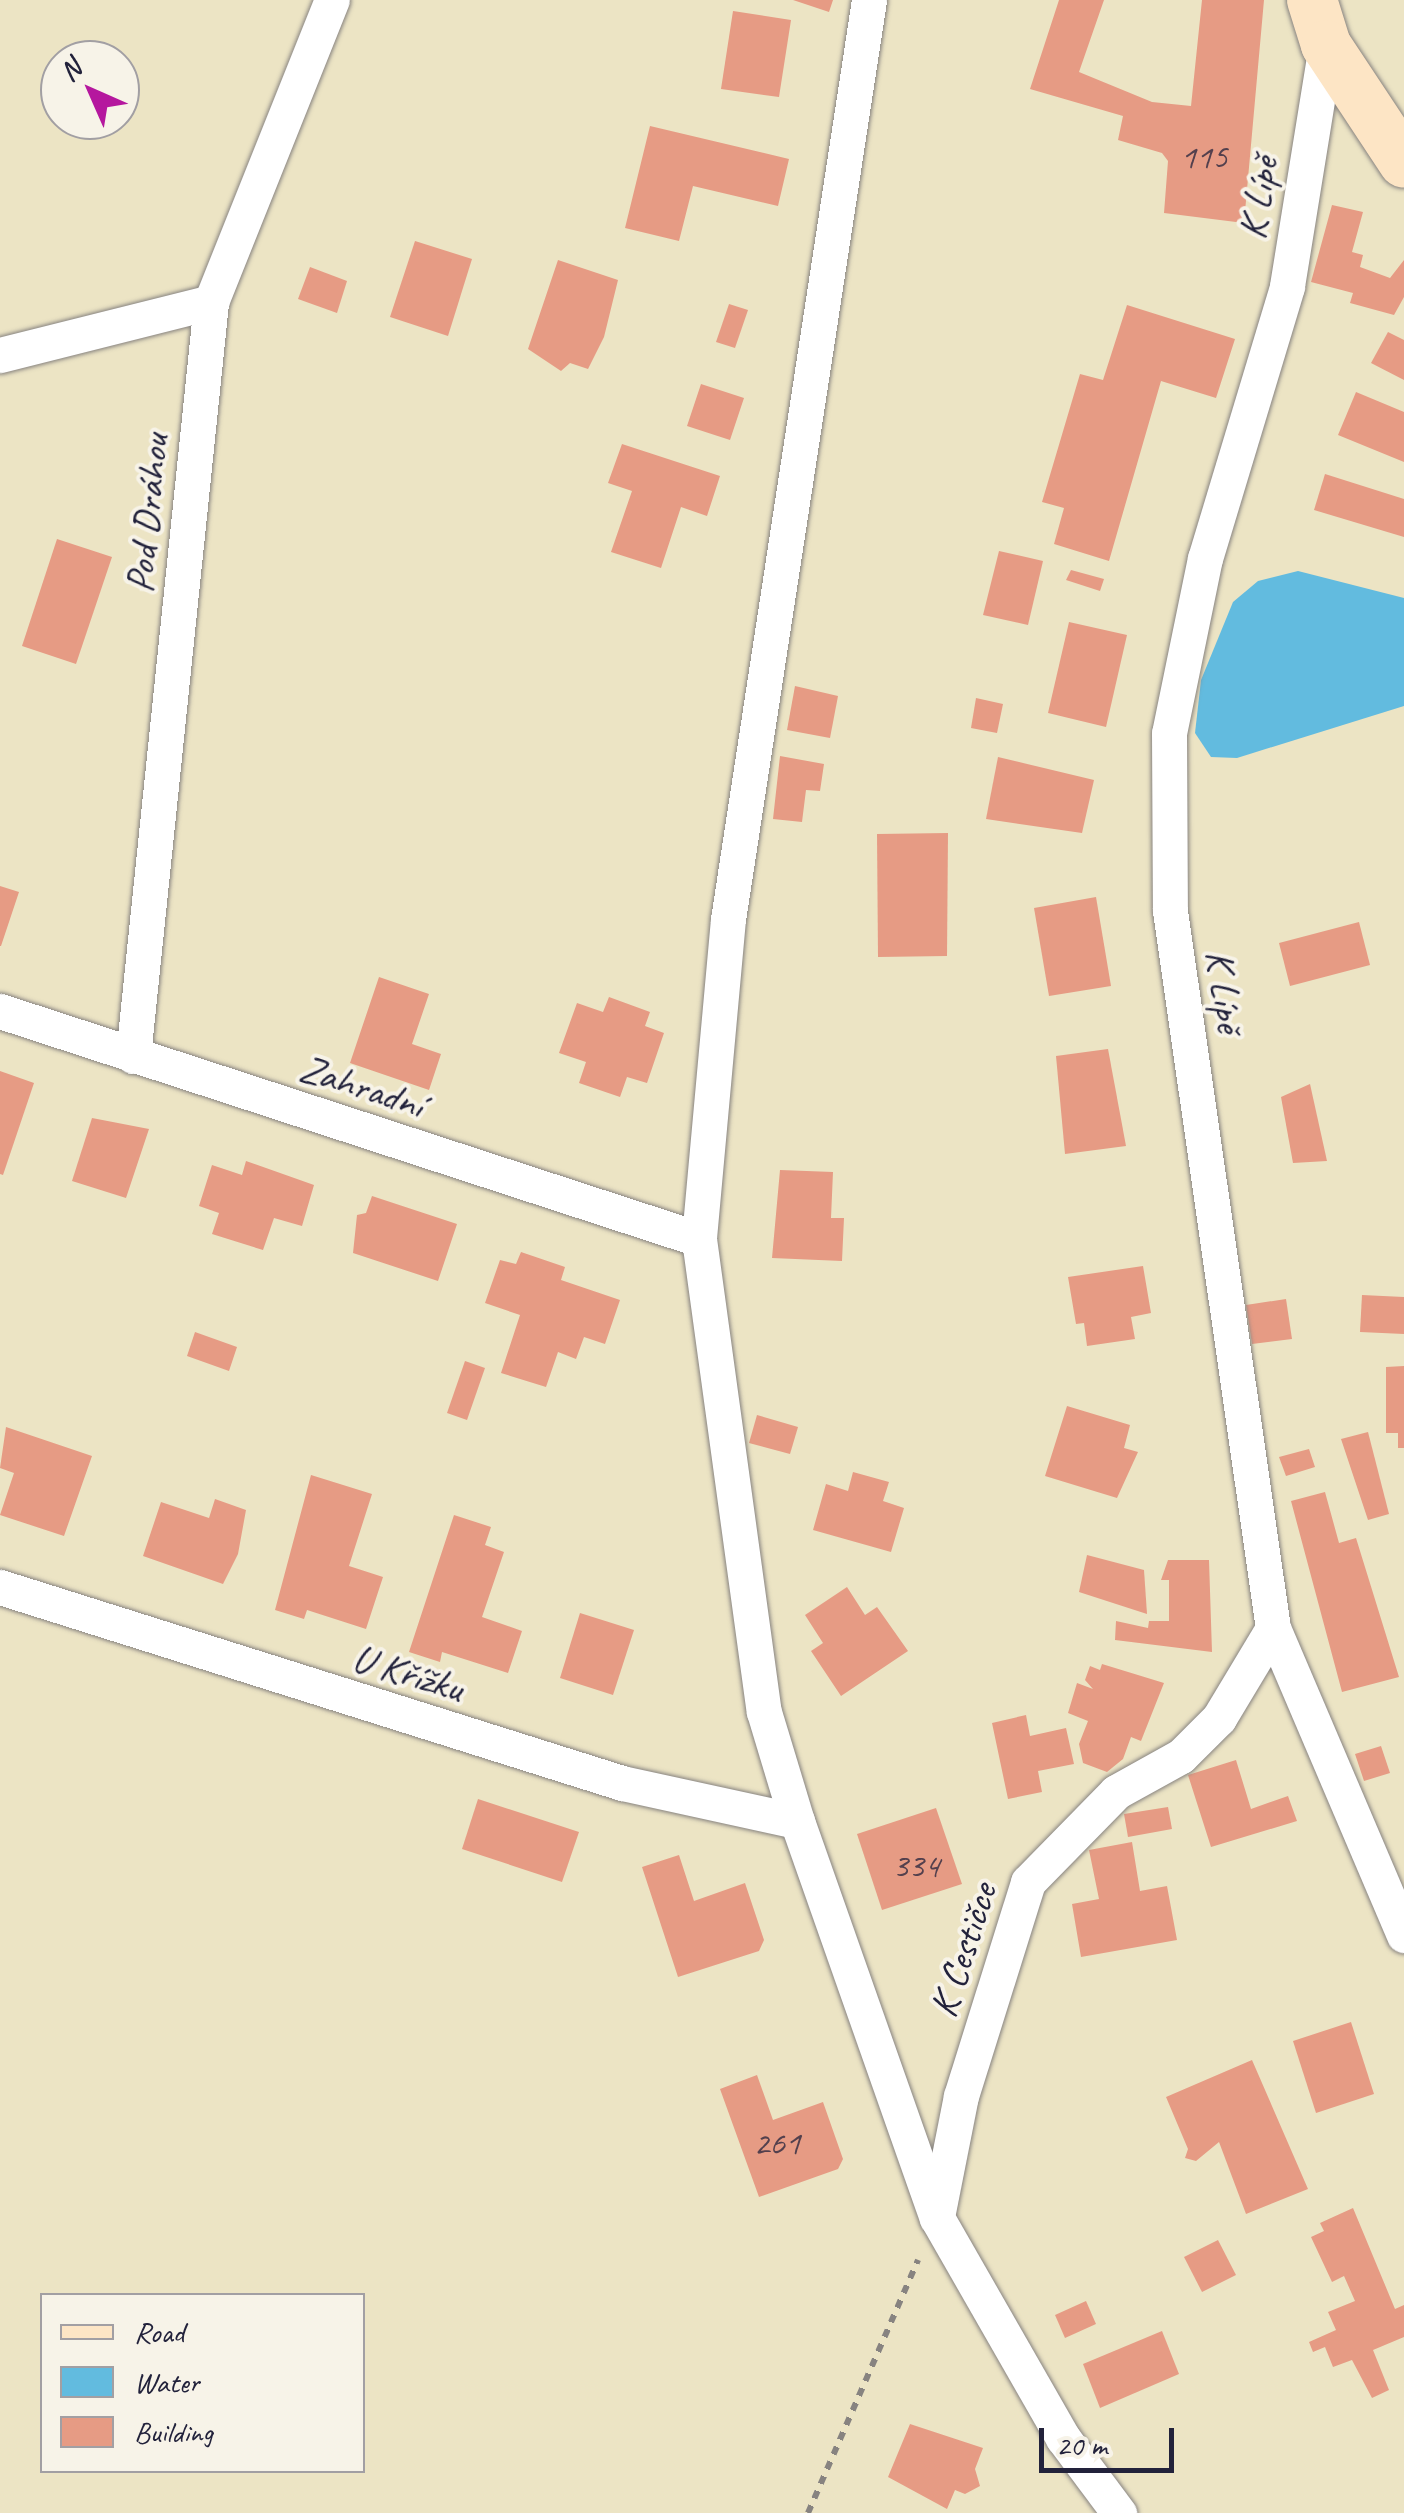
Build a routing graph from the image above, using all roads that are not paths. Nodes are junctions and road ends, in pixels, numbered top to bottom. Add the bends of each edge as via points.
1 (332, 0) edge
2 (870, 0) edge
3 (1319, 22) edge
4 (1404, 163) edge
5 (211, 302) junction
6 (0, 354) edge
7 (0, 1011) edge
8 (133, 1056) junction
9 (699, 1239) junction
10 (0, 1587) edge
11 (1273, 1628) junction
12 (797, 1821) junction
13 (1404, 1935) edge
14 (937, 2218) junction
15 (1119, 2513) edge

1 - 5 street, Pod Dráhou
2 - 9 street via 728,919
3 - 4 main road
3 - 11 street, K Lípě via 1287,287 1206,558 1169,734 1170,911
5 - 6 street
5 - 8 street, Pod Dráhou
7 - 8 street, Zahradní
8 - 9 street, Zahradní
9 - 12 street via 764,1712
10 - 12 street, U Křížku via 622,1782
11 - 13 street, K Lípě
11 - 14 street, K Cestičce via 1219,1718 1181,1756 1116,1792 1028,1882 961,2096
12 - 14 street
14 - 15 street via 1063,2438

